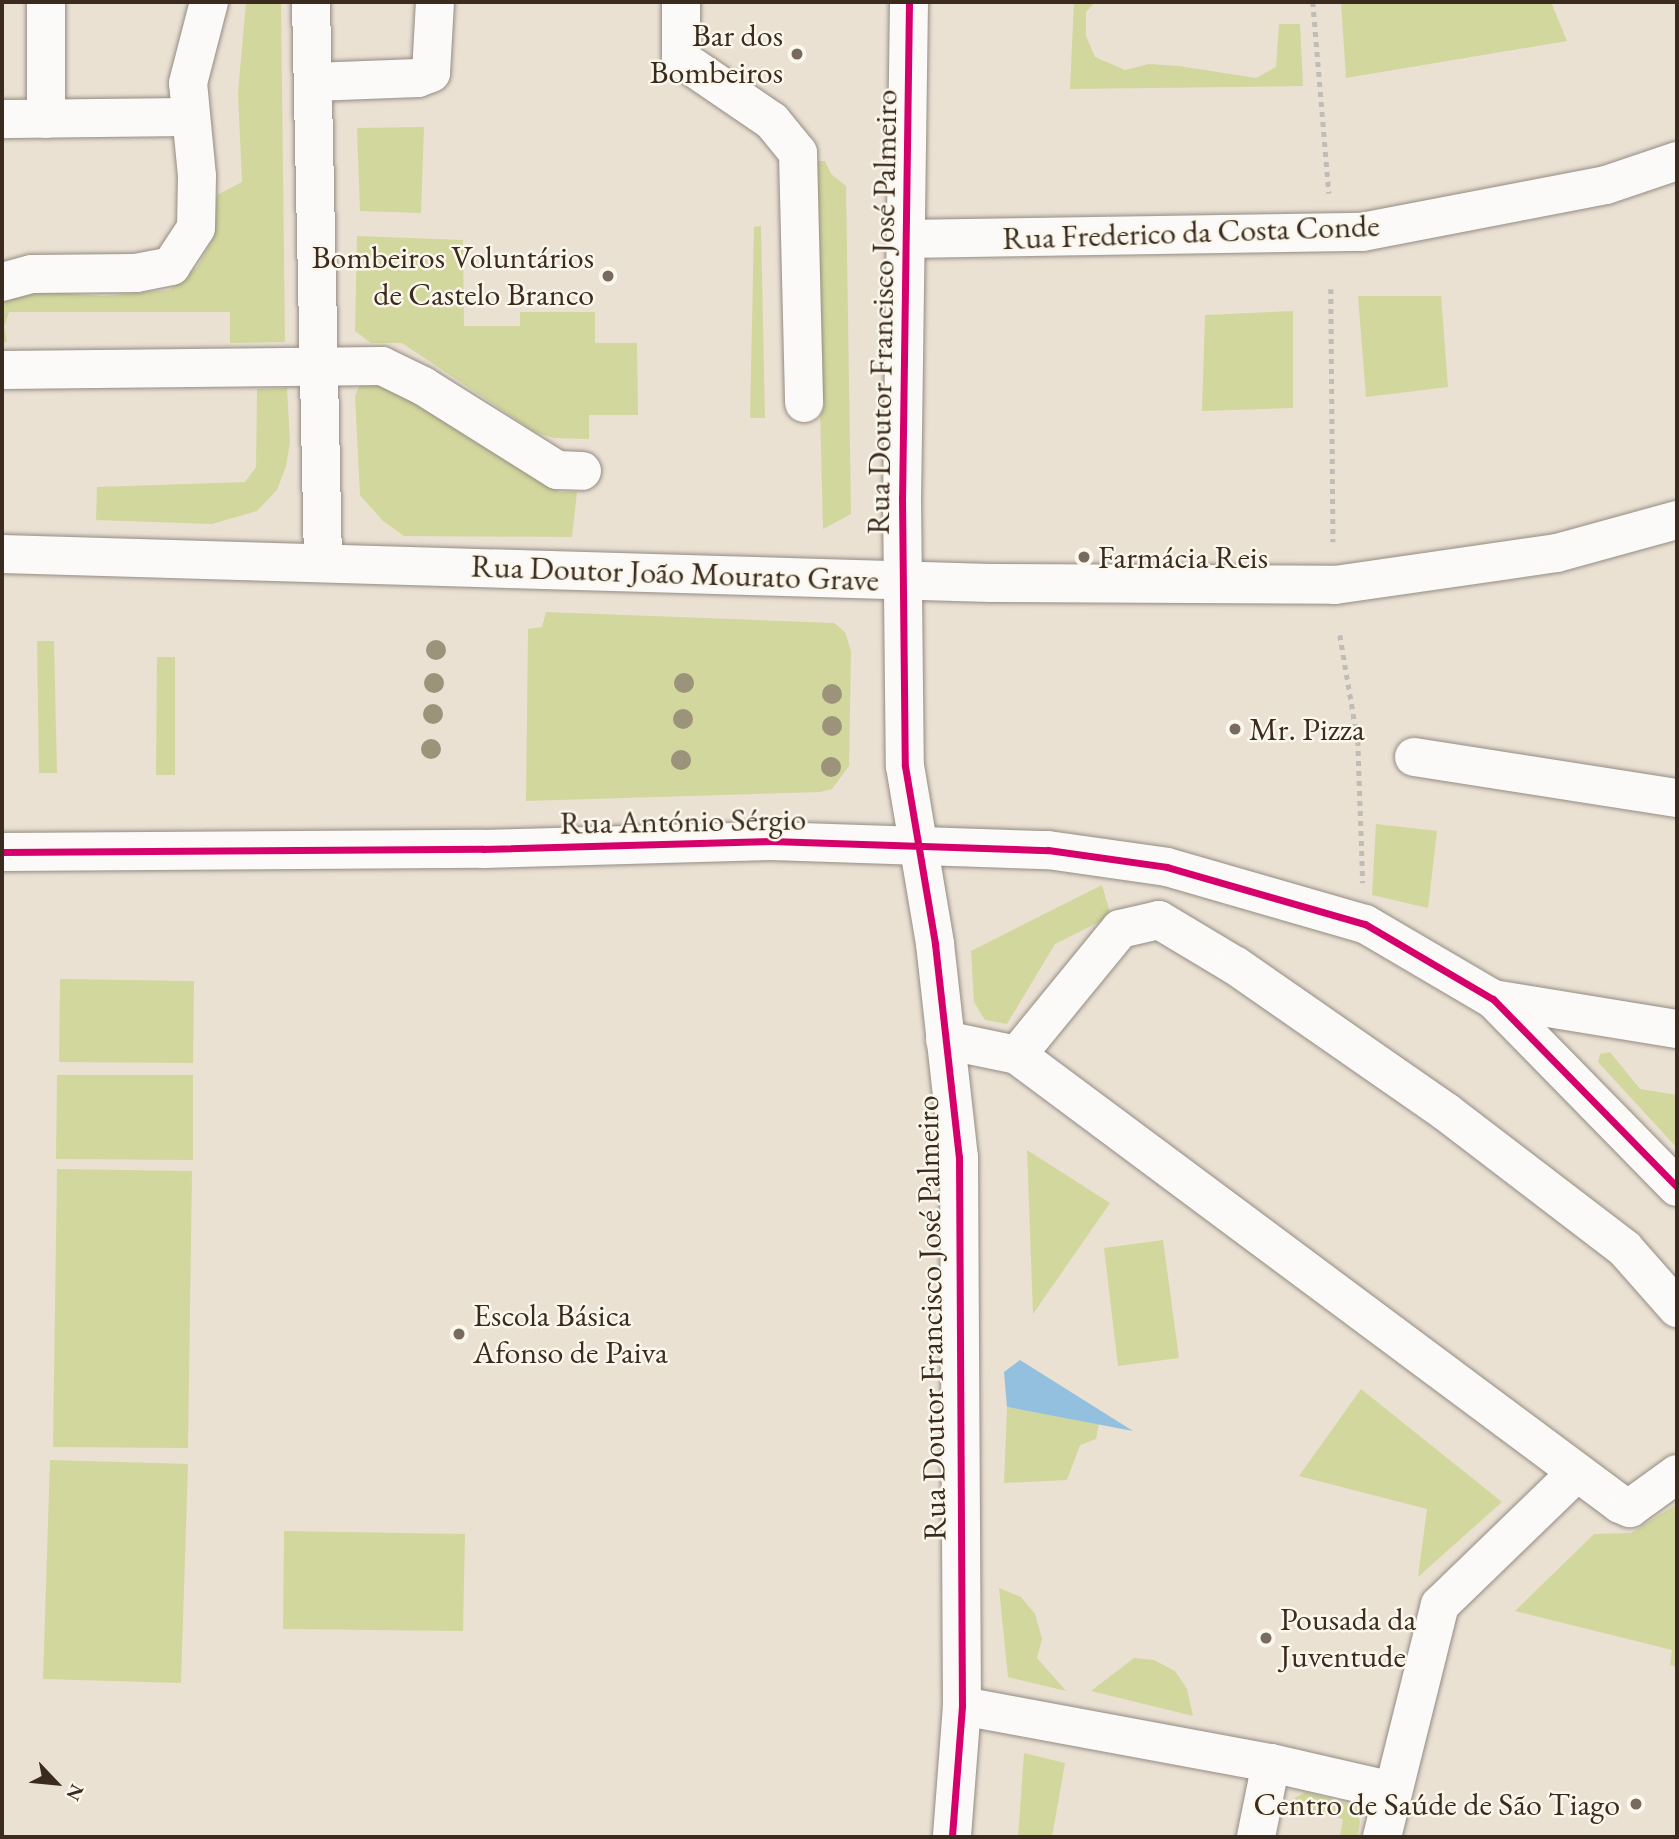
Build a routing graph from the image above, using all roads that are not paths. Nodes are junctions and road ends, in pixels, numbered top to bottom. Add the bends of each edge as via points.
1 (46, 2) edge
2 (209, 2) edge
3 (311, 2) edge
4 (435, 2) edge
5 (681, 2) edge
6 (909, 2) edge
7 (313, 82) junction
8 (191, 117) junction
9 (2, 119) edge
10 (46, 119) junction
11 (1677, 161) edge
12 (907, 239) junction
13 (2, 282) edge
14 (319, 367) junction
15 (2, 370) edge
16 (804, 403) dead end
17 (582, 471) dead end
18 (1677, 520) edge
19 (2, 554) edge
20 (323, 561) junction
21 (905, 580) junction
22 (1414, 757) dead end
23 (1677, 798) edge
24 (921, 846) junction
25 (2, 852) edge
26 (1493, 999) junction
27 (1677, 1029) edge
28 (946, 1040) junction
29 (1017, 1055) junction
30 (1677, 1186) edge
31 (1677, 1308) edge
32 (1576, 1473) junction
33 (1677, 1474) edge
34 (962, 1706) junction
35 (1271, 1763) junction
36 (1393, 1791) junction
37 (952, 1837) edge
38 (1256, 1837) edge
39 (1381, 1837) edge

1 - 10 street
2 - 8 street via 188,83
3 - 7 street
4 - 7 street via 430,74
5 - 16 street via 681,59 772,121 798,153
6 - 12 street, Rua Doutor Francisco José Palmeiro
7 - 14 street
8 - 10 street
8 - 13 street via 196,228 171,266 136,273 32,274
9 - 10 street
11 - 12 street, Rua Frederico da Costa Conde via 1606,185 1362,232
12 - 21 street, Rua Doutor Francisco José Palmeiro
14 - 15 street
14 - 17 street via 382,366 423,386 556,470
14 - 20 street
18 - 21 street, Rua Doutor João Mourato Grave via 1557,553 1335,585
19 - 20 street, Rua Doutor João Mourato Grave
20 - 21 street, Rua Doutor João Mourato Grave
21 - 24 street, Rua Doutor Francisco José Palmeiro via 905,766
22 - 23 street
24 - 25 street, Rua António Sérgio via 771,841 483,849
24 - 26 street, Rua António Sérgio via 1048,850 1205,877 1365,924
24 - 28 street, Rua Doutor Francisco José Palmeiro
26 - 27 street
26 - 30 street, Rua António Sérgio
28 - 29 street
28 - 34 street, Rua Doutor Francisco José Palmeiro via 958,1157
29 - 31 street via 1119,929 1159,920 1236,966 1446,1112 1625,1249
29 - 32 street
32 - 33 street via 1630,1507
32 - 36 street via 1440,1605
34 - 35 street
34 - 37 street, Rua Doutor Francisco José Palmeiro
35 - 36 street
35 - 38 street
36 - 39 street

